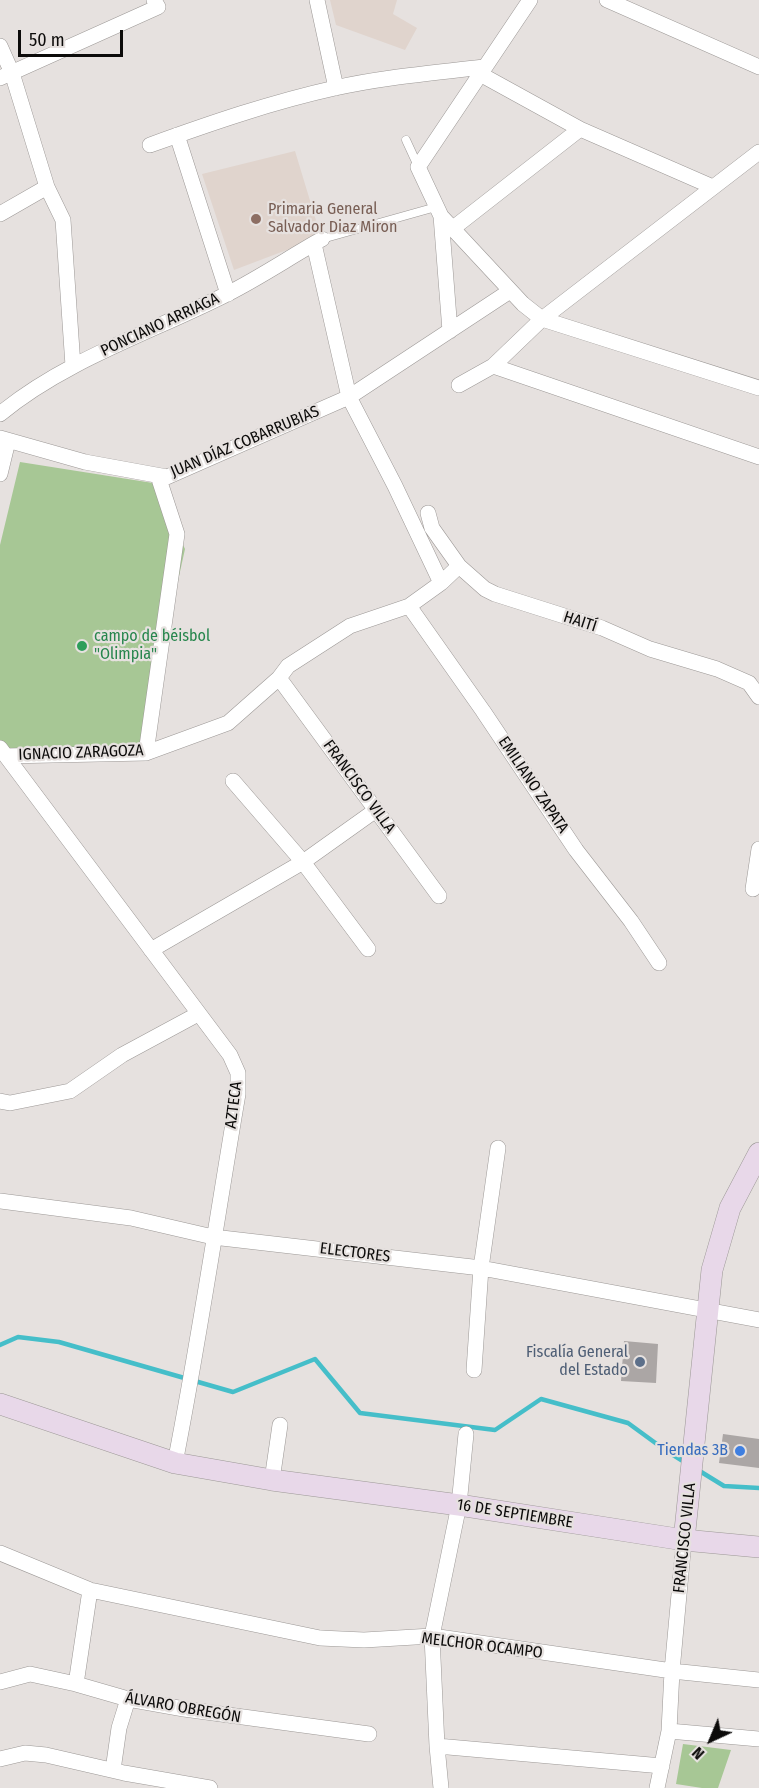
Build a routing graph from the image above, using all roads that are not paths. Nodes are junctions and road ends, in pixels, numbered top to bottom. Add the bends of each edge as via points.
1 (317, 0) edge
2 (530, 0) edge
3 (608, 0) edge
4 (156, 3) edge
5 (0, 46) edge
6 (759, 67) edge
7 (482, 70) junction
8 (6, 75) edge
9 (336, 88) junction
10 (580, 129) junction
11 (177, 135) junction
12 (406, 140) dead end
13 (150, 144) dead end
14 (759, 152) edge
15 (418, 167) junction
16 (47, 187) junction
17 (713, 187) junction
18 (438, 211) junction
19 (0, 214) edge
20 (452, 229) junction
21 (318, 242) junction
22 (510, 291) junction
23 (228, 294) junction
24 (542, 319) junction
25 (450, 331) junction
26 (73, 366) junction
27 (493, 366) junction
28 (459, 386) dead end
29 (759, 388) edge
30 (349, 397) junction
31 (0, 414) edge
32 (4, 439) edge
33 (759, 457) edge
34 (0, 474) edge
35 (158, 476) junction
36 (428, 513) dead end
37 (459, 566) junction
38 (441, 583) junction
39 (409, 606) junction
40 (279, 678) junction
41 (759, 697) edge
42 (3, 752) edge
43 (146, 753) junction
44 (233, 781) dead end
45 (376, 810) junction
46 (759, 849) edge
47 (303, 862) junction
48 (753, 889) dead end
49 (439, 896) dead end
50 (368, 949) dead end
51 (151, 950) junction
52 (659, 963) dead end
53 (198, 1014) junction
54 (0, 1101) edge
55 (498, 1148) dead end
56 (759, 1153) edge
57 (0, 1201) edge
58 (213, 1236) junction
59 (481, 1268) junction
60 (709, 1309) junction
61 (759, 1320) edge
62 (474, 1370) dead end
63 (0, 1404) edge
64 (280, 1425) dead end
65 (466, 1434) dead end
66 (175, 1463) junction
67 (272, 1480) junction
68 (459, 1505) junction
69 (684, 1540) junction
70 (759, 1547) edge
71 (0, 1553) edge
72 (90, 1590) junction
73 (432, 1636) junction
74 (672, 1671) junction
75 (759, 1680) edge
76 (0, 1682) edge
77 (76, 1684) junction
78 (128, 1699) junction
79 (669, 1731) junction
80 (369, 1734) dead end
81 (759, 1739) edge
82 (437, 1746) junction
83 (0, 1759) edge
84 (662, 1767) junction
85 (113, 1770) junction
86 (210, 1788) edge
87 (441, 1788) edge
88 (657, 1788) edge

1 - 9 street
2 - 7 street
3 - 6 street
4 - 8 street
5 - 8 street
7 - 9 street via 390,78
7 - 10 street
7 - 15 street
8 - 16 street
9 - 11 street
10 - 17 street
10 - 20 street
11 - 13 street
11 - 23 street
12 - 15 lane
14 - 17 street
15 - 18 street
16 - 19 street
16 - 26 street via 63,220
17 - 24 street
18 - 20 street
18 - 21 lane
18 - 25 street
20 - 22 street
21 - 23 street, PONCIANO ARRIAGA
21 - 30 street
22 - 24 street
22 - 25 street, JUAN DÍAZ COBARRUBIAS
23 - 26 street, PONCIANO ARRIAGA
24 - 27 street
24 - 29 street
25 - 30 street, JUAN DÍAZ COBARRUBIAS
26 - 31 street, PONCIANO ARRIAGA
27 - 28 street
27 - 33 street
30 - 35 street, JUAN DÍAZ COBARRUBIAS via 167,477
30 - 38 street
32 - 34 street
32 - 35 street, JUAN DÍAZ COBARRUBIAS via 85,462
35 - 43 street via 177,534
36 - 37 street, HAITÍ via 432,528
37 - 38 street, IGNACIO ZARAGOZA
37 - 41 street, HAITÍ via 495,594 717,669 749,684
38 - 39 street, IGNACIO ZARAGOZA
39 - 40 street, IGNACIO ZARAGOZA via 350,626 288,666
39 - 52 street, EMILIANO ZAPATA via 576,850
40 - 43 street, IGNACIO ZARAGOZA via 228,723
40 - 45 street, FRANCISCO VILLA
42 - 43 street, IGNACIO ZARAGOZA
42 - 51 street, AZTECA
44 - 47 street
45 - 47 street
45 - 49 street, FRANCISCO VILLA
46 - 48 street
47 - 50 street
47 - 51 street
51 - 53 street, AZTECA
53 - 54 street via 122,1055 70,1091
53 - 58 street, AZTECA via 230,1055 238,1073 238,1094
55 - 59 street
56 - 60 street, FRANCISCO VILLA via 730,1208 712,1270
57 - 58 street, ELECTORES via 131,1218
58 - 59 street, ELECTORES
58 - 66 street, AZTECA
59 - 60 street, ELECTORES
59 - 62 street
60 - 61 street, ELECTORES
60 - 69 street, FRANCISCO VILLA
63 - 66 street, 16 DE SEPTIEMBRE
64 - 67 street
65 - 68 street
66 - 67 street, 16 DE SEPTIEMBRE
67 - 68 street, 16 DE SEPTIEMBRE
68 - 69 street, 16 DE SEPTIEMBRE
68 - 73 street
69 - 70 street, 16 DE SEPTIEMBRE
69 - 74 street, FRANCISCO VILLA
71 - 72 street, MELCHOR OCAMPO
72 - 73 street, MELCHOR OCAMPO via 320,1638
72 - 77 street
73 - 74 street, MELCHOR OCAMPO
73 - 82 street
74 - 75 street, MELCHOR OCAMPO
74 - 79 street, FRANCISCO VILLA
76 - 77 street, ÁLVARO OBREGÓN via 30,1674
77 - 78 street, ÁLVARO OBREGÓN
78 - 80 street, ÁLVARO OBREGÓN via 231,1717
78 - 85 street
79 - 81 street
79 - 84 street, FRANCISCO VILLA
82 - 84 street
82 - 87 street
83 - 85 street via 25,1753 46,1755
84 - 88 street, FRANCISCO VILLA
85 - 86 street

